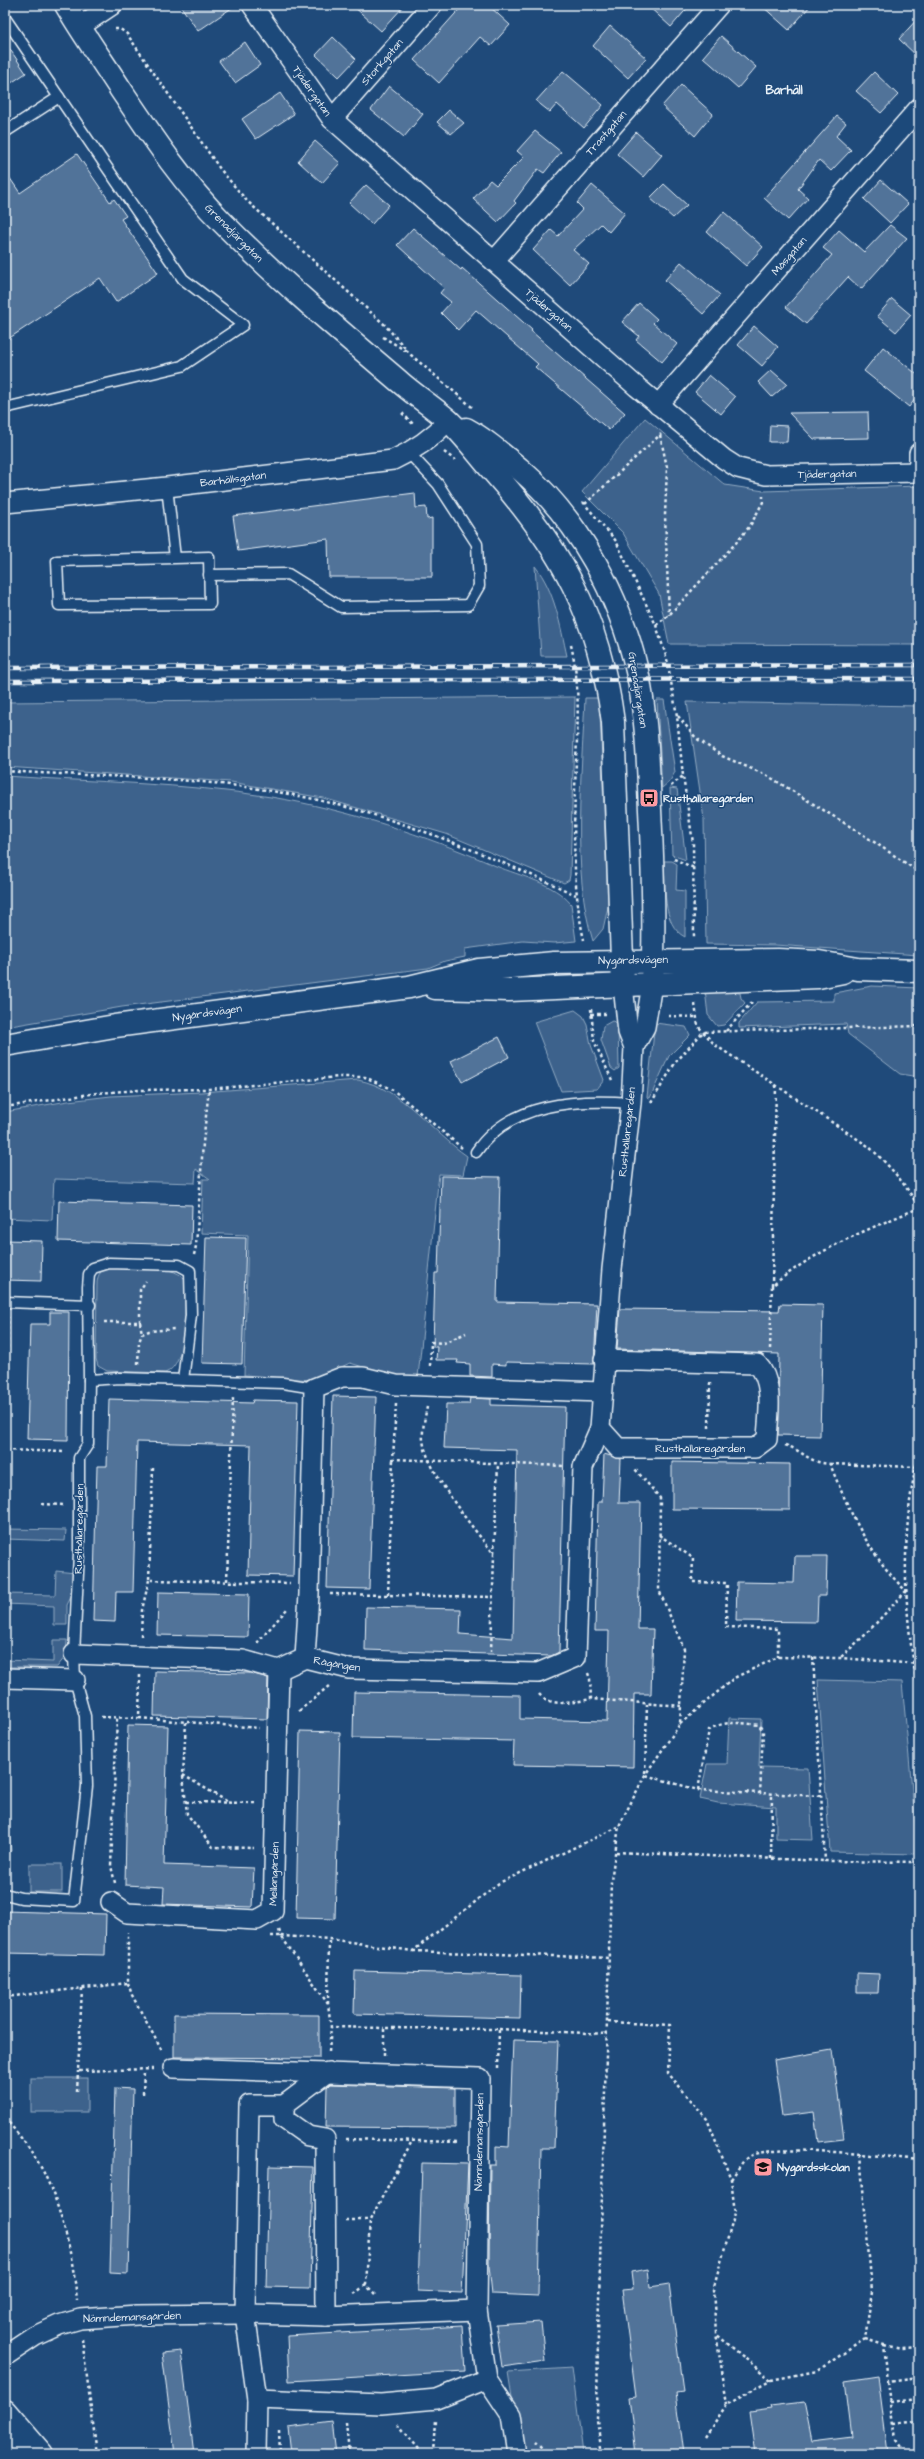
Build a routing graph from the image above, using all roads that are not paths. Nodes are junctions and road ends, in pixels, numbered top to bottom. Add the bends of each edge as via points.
1 (66, 5) edge
2 (112, 5) edge
3 (252, 5) edge
4 (432, 5) edge
5 (719, 5) edge
6 (5, 18) edge
7 (79, 27) junction
8 (58, 97) junction
9 (919, 108) edge
10 (332, 119) junction
11 (5, 132) edge
12 (494, 261) junction
13 (658, 405) junction
14 (5, 408) edge
15 (448, 421) junction
16 (919, 452) edge
17 (409, 453) junction
18 (919, 472) edge
19 (167, 487) junction
20 (5, 503) edge
21 (175, 558) junction
22 (209, 574) junction
23 (622, 960) junction
24 (653, 960) junction
25 (858, 969) junction
26 (919, 971) edge
27 (652, 984) junction
28 (623, 985) junction
29 (409, 987) junction
30 (5, 1045) edge
31 (634, 1048) junction
32 (631, 1103) junction
33 (476, 1152) road end
34 (7, 1302) edge
35 (90, 1304) junction
36 (604, 1360) junction
37 (90, 1380) junction
38 (183, 1380) junction
39 (314, 1388) junction
40 (602, 1392) junction
41 (600, 1428) junction
42 (74, 1654) junction
43 (576, 1657) joint
44 (305, 1658) junction
45 (279, 1670) junction
46 (5, 1678) edge
47 (75, 1680) junction
48 (5, 1894) edge
49 (111, 1902) road end
50 (173, 2068) road end
51 (328, 2072) junction
52 (284, 2105) junction
53 (477, 2310) junction
54 (245, 2314) junction
55 (326, 2316) junction
56 (5, 2356) edge
57 (487, 2379) junction
58 (256, 2400) junction
59 (5, 2411) edge
60 (5, 2438) edge
61 (16, 2454) edge
62 (42, 2454) edge
63 (256, 2454) edge
64 (516, 2454) edge

1 - 7 street, Grenadjärgatan
2 - 7 street
3 - 10 street, Tjädergatan
4 - 10 street, Storkgatan
5 - 12 street, Trastgatan
6 - 8 lane
7 - 15 street, Grenadjärgatan via 172,164 219,220 288,284
8 - 11 lane
8 - 14 lane via 183,279 243,325 182,366
9 - 13 street, Måsgatan
10 - 12 street, Tjädergatan
12 - 13 street, Tjädergatan
13 - 18 street, Tjädergatan via 738,468 766,475
15 - 17 street, Barhällsgatan via 430,439
15 - 23 street, Grenadjärgatan via 533,518 560,559 592,632 608,689 613,722
15 - 24 street, Grenadjärgatan via 474,433 497,449 536,483 558,508 592,558 624,624 637,672 644,713 653,861
16 - 18 street
17 - 19 street, Barhällsgatan via 393,460
17 - 22 lane via 438,484 477,544 479,586 468,605 341,608 288,574
19 - 20 street, Barhällsgatan
19 - 21 lane
21 - 22 lane via 209,557
21 - 22 lane via 57,561 59,605 210,604
23 - 24 street, Nygårdsvägen
23 - 28 street, Grenadjärgatan
23 - 29 street, Nygårdsvägen via 479,970
24 - 25 street, Nygårdsvägen via 785,960 819,962
24 - 27 street, Grenadjärgatan
25 - 26 street, Nygårdsvägen
25 - 27 street, Nygårdsvägen via 818,977
27 - 28 street, Nygårdsvägen
27 - 31 street, Rusthållaregården via 645,1027
28 - 29 street, Nygårdsvägen via 509,990
28 - 31 street, Rusthållaregården via 626,1026
29 - 30 street, Nygårdsvägen via 115,1026
31 - 32 street, Rusthållaregården
32 - 33 lane via 580,1102 539,1108 502,1126 484,1140
32 - 36 street, Rusthållaregården
34 - 35 lane
35 - 37 lane, Rusthållaregården
35 - 38 lane, Rusthållaregården via 88,1281 93,1268 109,1263 160,1263 190,1271 191,1315
36 - 40 street, Rusthållaregården
36 - 41 street, Rusthållaregården via 758,1364 765,1372 768,1391 767,1439 755,1448 618,1448
37 - 38 lane
37 - 42 lane, Rusthållaregården via 88,1444 79,1458 78,1596
38 - 39 lane via 283,1382
39 - 40 street via 342,1377 363,1377 396,1385
39 - 44 street
40 - 41 street, Rusthållaregården
41 - 43 street, Rusthållaregården via 583,1467
42 - 45 street via 243,1660
42 - 47 lane, Rusthållaregården
43 - 44 street, Rågången via 538,1673 349,1668
44 - 45 street, Rågången
45 - 49 street, Mellangården via 273,1911 257,1920 127,1913
46 - 47 street
47 - 48 lane via 85,1716 87,1786 74,1900 21,1898
50 - 51 street, Nämndemansgården
51 - 52 street
51 - 53 street, Nämndemansgården via 480,2078
52 - 54 street via 249,2105
52 - 55 street via 284,2119 308,2136 325,2139
53 - 55 street, Nämndemansgården
53 - 57 street, Nämndemansgården
54 - 55 street, Nämndemansgården
54 - 56 street, Nämndemansgården via 137,2315 80,2319 35,2336
54 - 58 street
57 - 58 street via 437,2399 381,2404
57 - 64 street, Nämndemansgården via 511,2415
58 - 63 street
59 - 62 street
60 - 61 street

